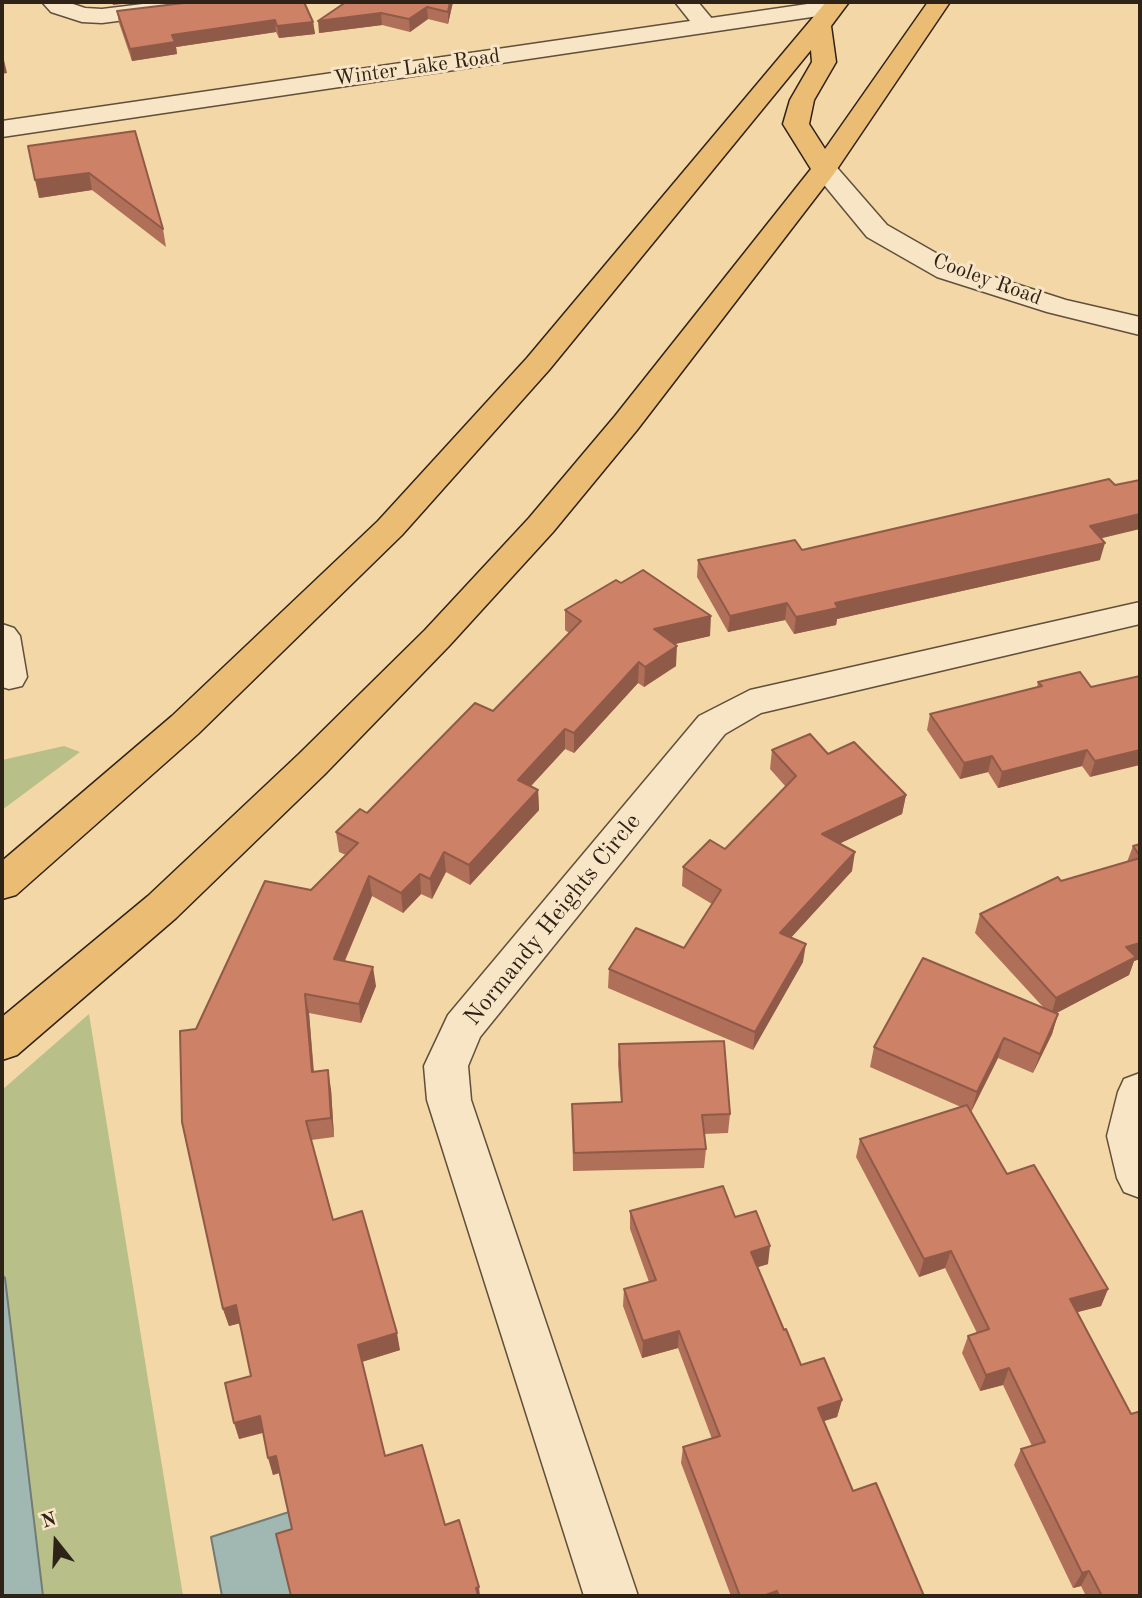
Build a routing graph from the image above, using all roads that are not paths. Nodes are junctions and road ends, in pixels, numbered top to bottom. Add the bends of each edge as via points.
1 (53, 2) edge
2 (210, 2) edge
3 (685, 2) edge
4 (939, 2) edge
5 (830, 11) edge
6 (706, 26) junction
7 (2, 129) edge
8 (824, 169) junction
9 (1140, 326) edge
10 (1140, 613) edge
11 (2, 636) edge
12 (9, 677) dead end
13 (2, 884) edge
14 (2, 1042) edge
15 (1140, 1092) edge
16 (1140, 1178) edge
17 (611, 1596) edge

1 - 2 street via 82,15 102,16
3 - 6 street
4 - 8 main road
5 - 6 street, Winter Lake Road
5 - 8 main road via 824,62 802,100 796,124
5 - 13 main road via 538,364 390,528 204,708
6 - 7 street, Winter Lake Road
8 - 9 street, Cooley Road via 877,231 947,271 1057,306
8 - 14 main road via 626,423 541,525 437,638 162,907
10 - 17 street, Normandy Heights Circle via 750,703 712,725 463,1027 446,1066 449,1100
11 - 12 street
15 - 16 street via 1130,1136

